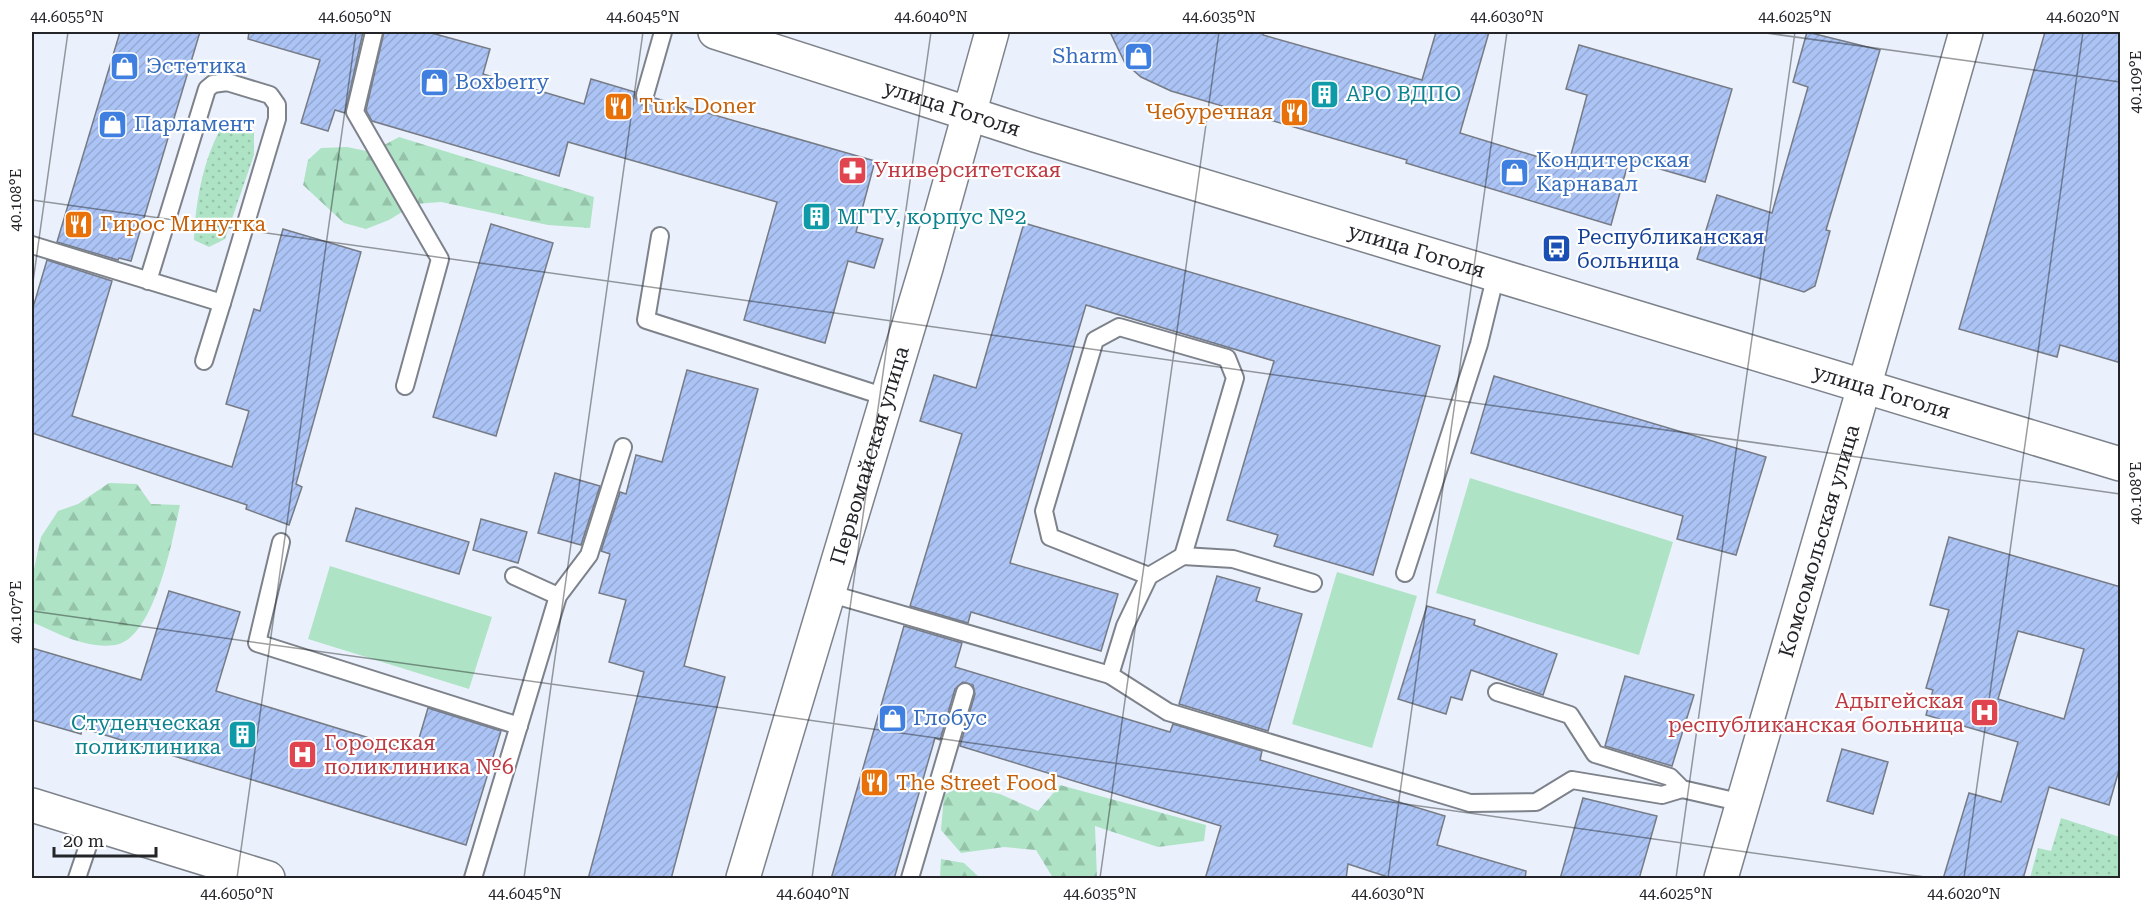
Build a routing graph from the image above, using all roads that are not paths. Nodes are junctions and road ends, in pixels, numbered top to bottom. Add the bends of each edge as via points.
1 (374, 32) edge
2 (663, 32) edge
3 (715, 32) edge
4 (992, 32) edge
5 (1966, 32) edge
6 (645, 95) dead end
7 (969, 114) junction
8 (660, 236) dead end
9 (32, 245) edge
10 (1496, 274) junction
11 (148, 281) junction
12 (222, 303) junction
13 (204, 361) dead end
14 (405, 386) dead end
15 (1864, 387) junction
16 (886, 397) junction
17 (622, 447) dead end
18 (2121, 464) edge
19 (281, 542) dead end
20 (1183, 556) junction
21 (1405, 573) dead end
22 (514, 576) dead end
23 (1149, 576) junction
24 (1313, 583) dead end
25 (828, 593) junction
26 (558, 596) junction
27 (1110, 675) junction
28 (965, 692) dead end
29 (1497, 692) dead end
30 (519, 726) junction
31 (1682, 789) junction
32 (1743, 803) junction
33 (32, 805) edge
34 (95, 825) junction
35 (77, 879) edge
36 (268, 879) edge
37 (473, 879) edge
38 (743, 879) edge
39 (910, 879) edge
40 (1721, 879) edge

1 - 14 lane via 355,112 440,259
2 - 6 lane
3 - 7 street, улица Гоголя
4 - 7 street, Первомайская улица
5 - 15 street, Комсомольская улица
7 - 10 street, улица Гоголя
7 - 16 street, Первомайская улица
8 - 16 lane via 646,320
9 - 11 lane
10 - 15 street, улица Гоголя
10 - 21 lane via 1479,344
11 - 12 lane
11 - 12 lane via 207,89 227,82 270,95 277,105 277,119
12 - 13 lane
15 - 18 street, улица Гоголя
15 - 32 street, Комсомольская улица
16 - 25 street, Первомайская улица
17 - 26 lane via 589,555
19 - 30 lane via 257,643
20 - 23 lane
20 - 23 lane via 1235,378 1227,358 1119,327 1095,340 1044,511 1050,537
20 - 24 lane via 1233,559
22 - 26 lane
23 - 27 lane via 1125,626
25 - 27 lane
25 - 38 street, Первомайская улица
26 - 30 lane
27 - 31 lane via 1168,712 1470,802 1536,802 1572,780 1662,795
28 - 39 lane
29 - 31 lane via 1570,715 1595,754 1670,777
30 - 37 lane
31 - 32 lane
32 - 40 street, Комсомольская улица
33 - 34 street
34 - 35 lane
34 - 36 street

